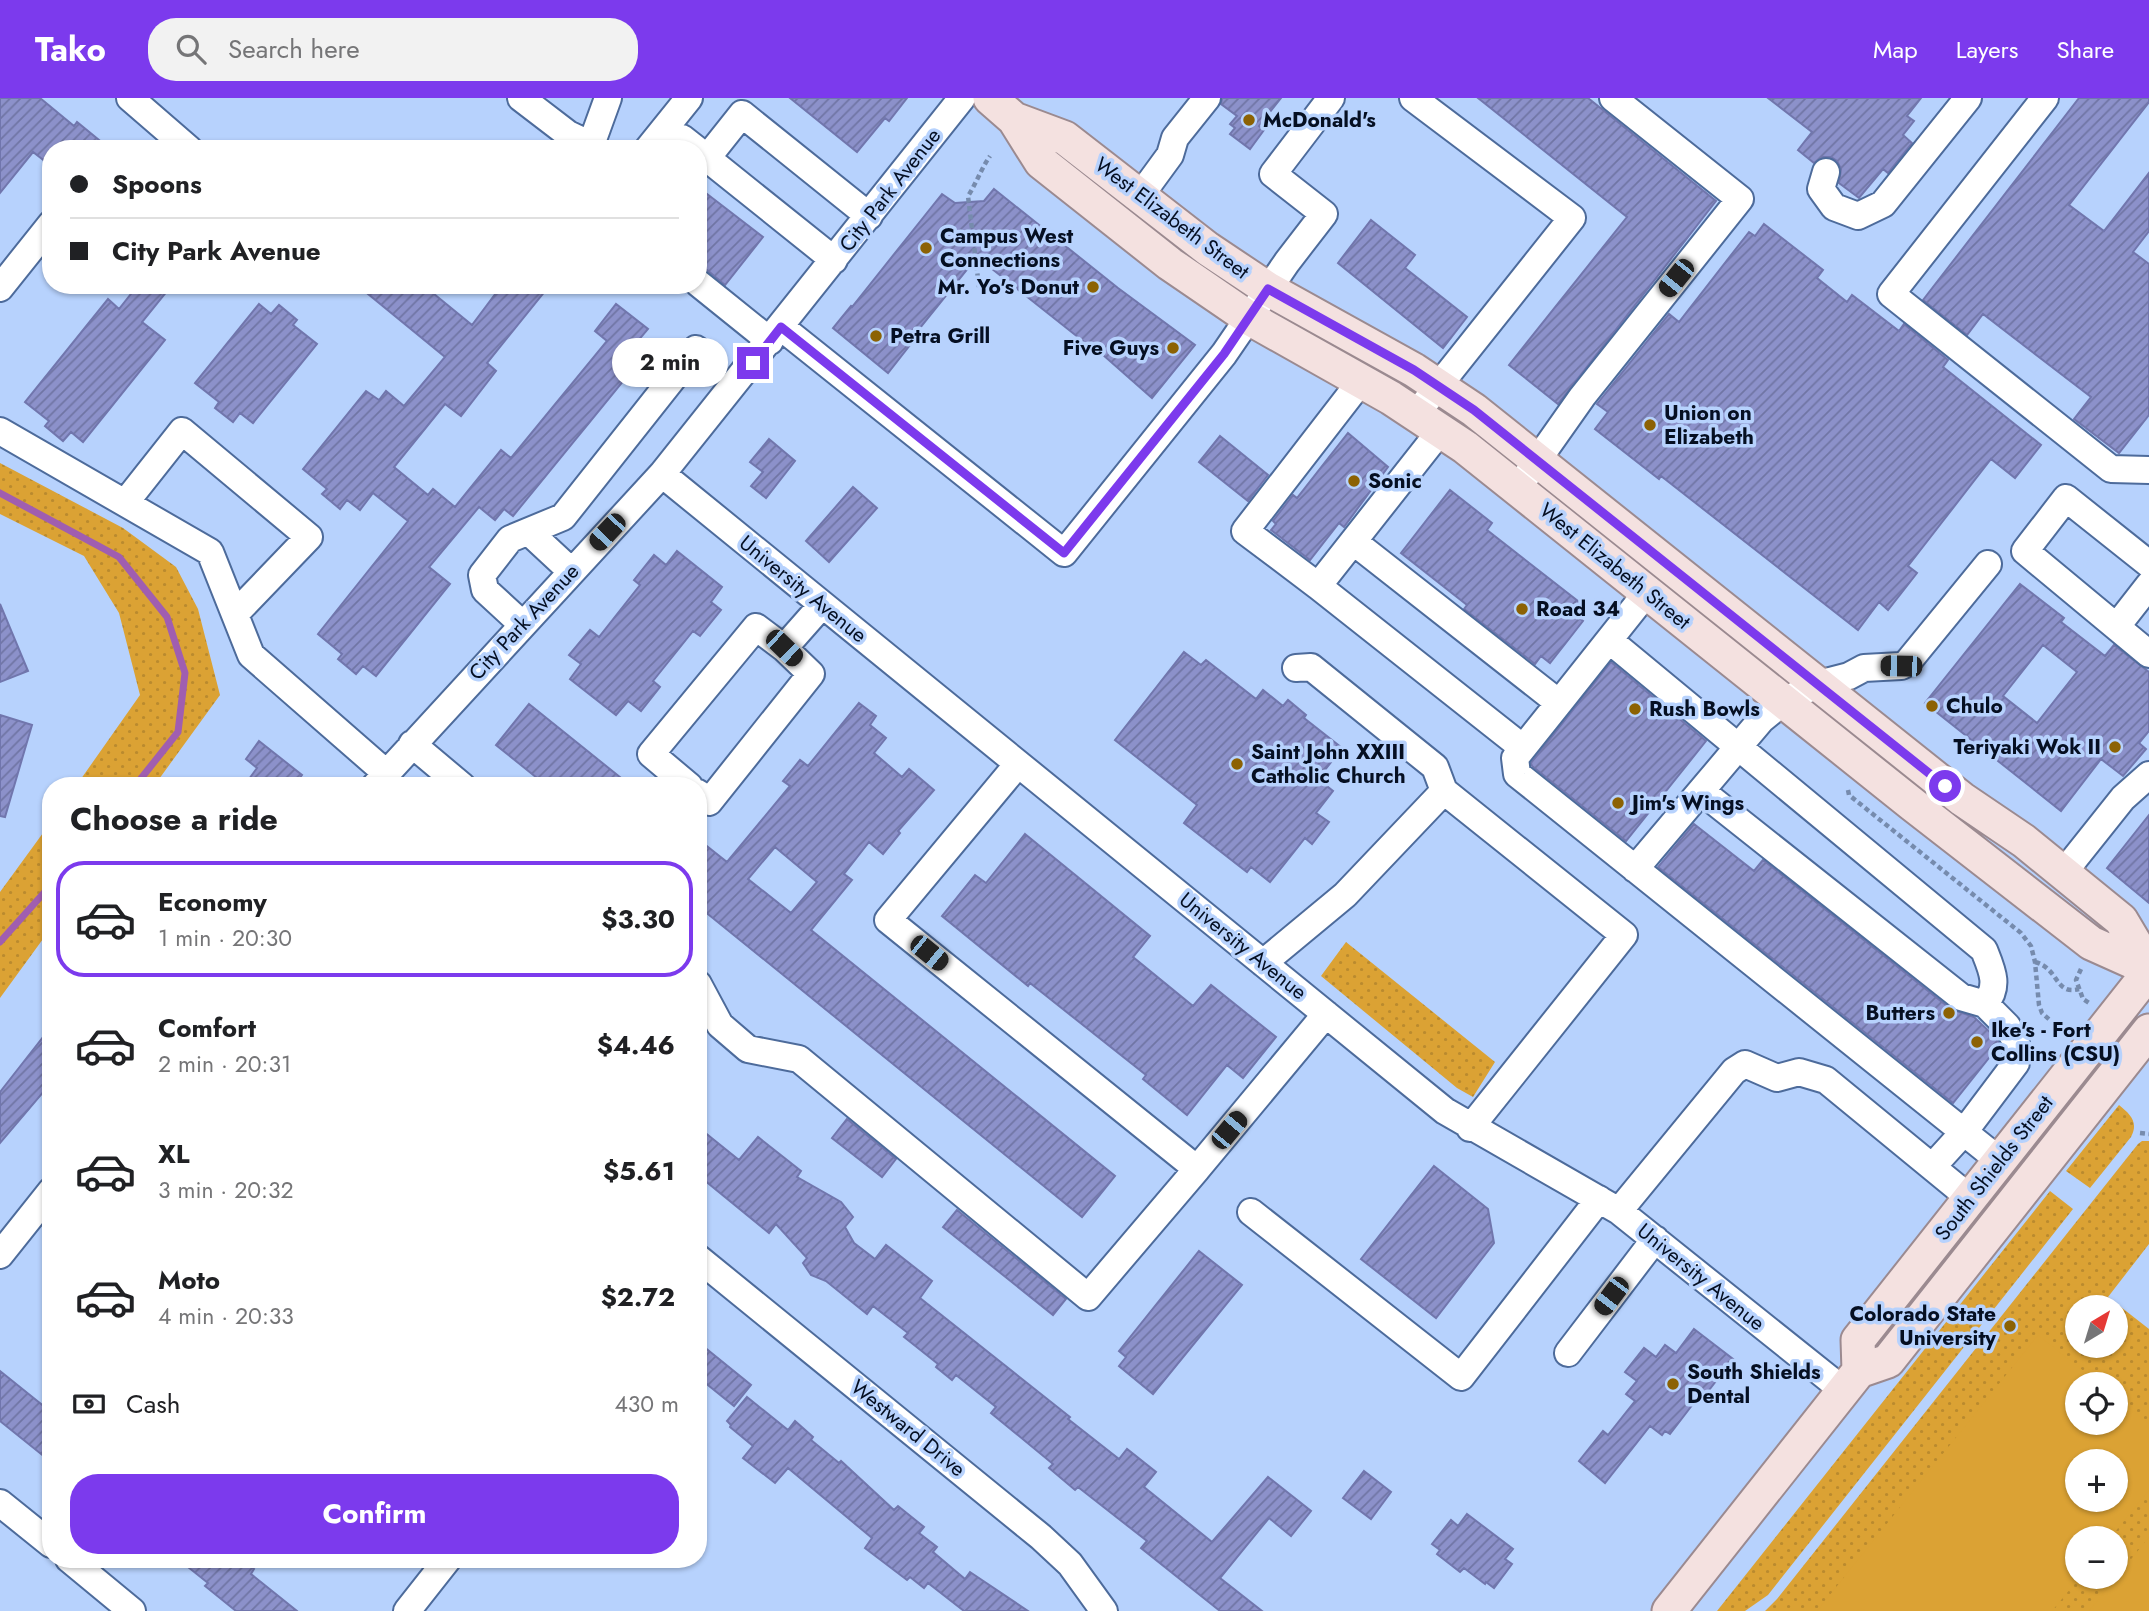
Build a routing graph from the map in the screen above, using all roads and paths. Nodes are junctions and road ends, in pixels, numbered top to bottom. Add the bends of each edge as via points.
1 (130, 98) edge
2 (521, 98) edge
3 (608, 98) edge
4 (689, 98) edge
5 (962, 98) edge
6 (1207, 98) edge
7 (1331, 98) edge
8 (1413, 98) edge
9 (1613, 98) edge
10 (1968, 98) edge
11 (2045, 98) edge
12 (1002, 108) edge
13 (179, 140) edge
14 (579, 140) edge
15 (594, 140) edge
16 (655, 140) edge
17 (707, 146) edge
18 (990, 156) dead end
19 (707, 159) edge
20 (1826, 172) dead end
21 (1140, 196) junction
22 (869, 216) junction
23 (42, 237) edge
24 (834, 260) junction
25 (979, 287) dead end
26 (0, 288) edge
27 (707, 289) edge
28 (1268, 289) junction
29 (1249, 318) junction
30 (776, 334) junction
31 (696, 349) dead end
32 (1361, 381) junction
33 (1438, 385) junction
34 (1429, 422) junction
35 (0, 431) edge
36 (1539, 460) junction
37 (2149, 470) edge
38 (662, 474) junction
39 (1517, 488) junction
40 (125, 503) junction
41 (529, 532) junction
42 (1354, 542) junction
43 (1988, 564) dead end
44 (2149, 564) edge
45 (571, 571) junction
46 (1318, 586) junction
47 (2149, 586) edge
48 (1648, 592) junction
49 (822, 604) junction
50 (235, 614) junction
51 (522, 624) junction
52 (2117, 626) junction
53 (1609, 640) junction
54 (784, 648) junction
55 (2149, 654) edge
56 (1296, 668) dead end
57 (1818, 684) junction
58 (1784, 701) junction
59 (1559, 703) junction
60 (412, 744) junction
61 (1738, 746) junction
62 (1523, 748) junction
63 (1018, 764) junction
64 (2149, 775) edge
65 (378, 777) edge
66 (382, 777) edge
67 (451, 777) edge
68 (678, 777) edge
69 (1701, 790) junction
70 (1444, 791) junction
71 (707, 800) edge
72 (1635, 869) junction
73 (2063, 872) junction
74 (2035, 962) dead end
75 (1263, 963) junction
76 (2084, 966) dead end
77 (2149, 969) edge
78 (2079, 989) junction
79 (2083, 999) dead end
80 (707, 1001) edge
81 (1986, 1004) junction
82 (1326, 1014) junction
83 (2149, 1031) edge
84 (1471, 1128) junction
85 (1964, 1132) junction
86 (2140, 1133) dead end
87 (2149, 1134) edge
88 (2000, 1161) junction
89 (1933, 1166) junction
90 (1197, 1169) junction
91 (1970, 1199) junction
92 (42, 1202) edge
93 (1609, 1205) junction
94 (1251, 1212) dead end
95 (1655, 1239) junction
96 (0, 1255) edge
97 (707, 1265) edge
98 (1568, 1353) dead end
99 (1851, 1380) junction
100 (0, 1503) edge
101 (42, 1537) edge
102 (80, 1568) edge
103 (441, 1568) edge
104 (132, 1611) edge
105 (407, 1611) edge
106 (1104, 1611) edge
107 (1669, 1611) edge

1 - 13 street
2 - 14 street
3 - 15 street
4 - 16 street
5 - 22 street, City Park Avenue
6 - 21 street via 1175,138 1170,155
7 - 28 street via 1273,174 1324,214
8 - 33 street via 1572,218
9 - 36 street via 1740,199 1582,397
10 - 20 street via 1883,204 1858,216 1834,206 1821,189
11 - 37 street via 1891,294 2111,469
12 - 21 main road, West Elizabeth Street via 1065,138
12 - 29 main road, West Elizabeth Street via 1041,162 1170,264
17 - 22 street via 742,114
18 - 25 path via 968,196
19 - 24 street
21 - 28 main road, West Elizabeth Street
22 - 24 street, City Park Avenue
23 - 26 street
24 - 30 street, City Park Avenue
27 - 30 street
28 - 29 street
28 - 33 main road, West Elizabeth Street
29 - 30 street via 1064,553
29 - 32 main road, West Elizabeth Street
30 - 38 street, City Park Avenue
31 - 41 street via 563,517
32 - 34 main road, West Elizabeth Street
32 - 46 street via 1245,531
33 - 34 street
33 - 36 main road, West Elizabeth Street
34 - 39 main road, West Elizabeth Street
34 - 42 street
35 - 40 street
36 - 39 street
36 - 57 main road, West Elizabeth Street
38 - 45 street, City Park Avenue
38 - 49 street, University Avenue
39 - 48 main road, West Elizabeth Street
40 - 50 street via 210,552
40 - 50 street via 182,431 309,537
41 - 45 street
41 - 51 street via 510,539 482,575 485,590
42 - 46 street
42 - 59 street
43 - 57 street via 1907,663 1864,668
44 - 52 street via 2066,498 2025,551
45 - 51 street, City Park Avenue
46 - 62 street
47 - 52 street
48 - 53 street
48 - 58 main road, West Elizabeth Street
49 - 54 street
49 - 63 street, University Avenue
50 - 65 street via 251,655
51 - 60 street, City Park Avenue
52 - 55 street
53 - 59 street
53 - 61 street
54 - 68 street via 756,627 651,754
54 - 71 street via 811,674
56 - 70 street via 1311,667 1435,767
57 - 58 street
57 - 73 main road, West Elizabeth Street via 1962,799
58 - 61 street
58 - 77 main road, West Elizabeth Street via 2091,943
59 - 62 street
60 - 66 street, City Park Avenue
60 - 67 street
61 - 69 street
61 - 81 street via 1984,950 1993,972 1993,994
62 - 72 street via 1515,758 1517,774
63 - 75 street, University Avenue
63 - 90 street via 888,920
64 - 73 street via 2123,798
69 - 72 street
69 - 81 street via 1961,997
70 - 75 street via 1345,895
70 - 84 street via 1624,935
72 - 85 street
73 - 77 main road, West Elizabeth Street via 2121,920
74 - 78 path via 2048,967 2066,990
75 - 82 street, University Avenue
76 - 78 path via 2076,976
77 - 88 main road, South Shields Street
78 - 79 path
80 - 90 street via 720,1025 748,1049 799,1059 1088,1297
81 - 85 street via 2016,1041 2016,1063
82 - 84 street, University Avenue
82 - 90 street
83 - 99 main road, South Shields Street via 1888,1361
84 - 93 street, University Avenue
85 - 88 street
85 - 89 street
86 - 87 path
88 - 91 main road, South Shields Street
89 - 91 street
89 - 93 street via 1826,1080 1799,1072 1777,1078 1745,1064
91 - 99 main road, South Shields Street via 1858,1340
92 - 96 street
93 - 94 street via 1461,1377
93 - 95 street, University Avenue
95 - 98 street
95 - 99 street, University Avenue
97 - 106 street, Westward Drive via 1041,1536
99 - 107 main road, South Shields Street
100 - 101 street
102 - 104 street
103 - 105 street

